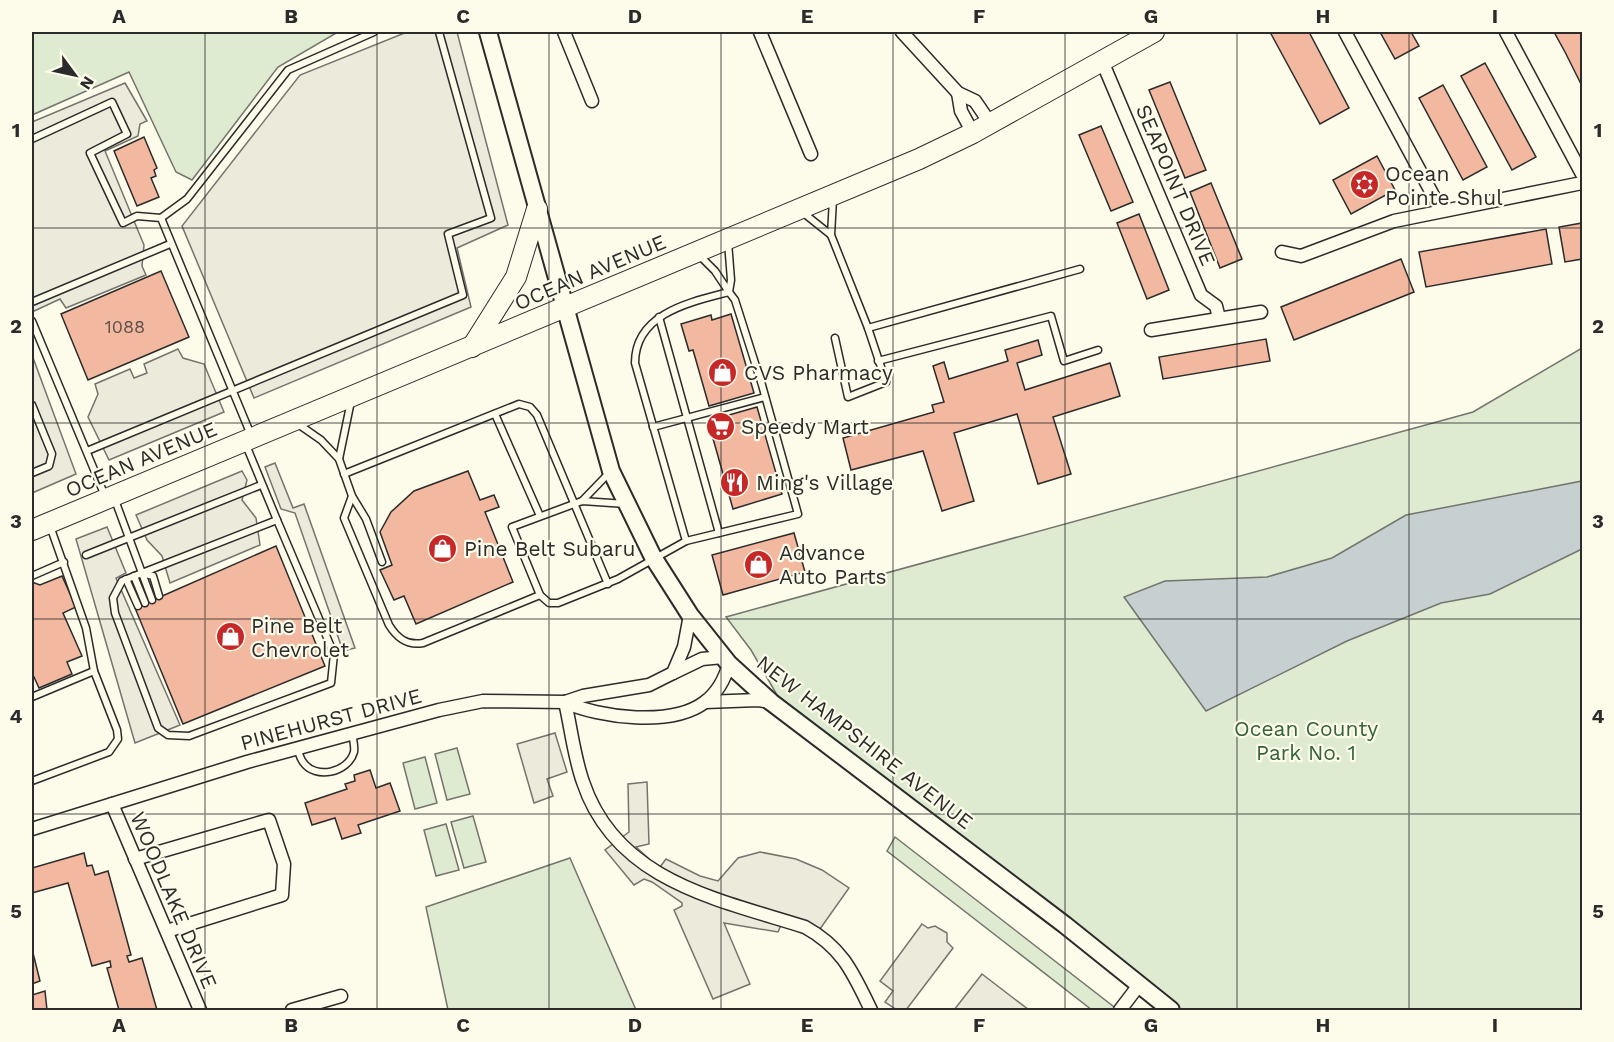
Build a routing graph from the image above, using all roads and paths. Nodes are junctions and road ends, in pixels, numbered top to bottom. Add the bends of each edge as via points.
1 (374, 32) edge
2 (439, 32) edge
3 (488, 32) edge
4 (564, 32) edge
5 (760, 32) edge
6 (903, 32) edge
7 (1154, 32) edge
8 (1344, 32) edge
9 (1506, 32) edge
10 (1102, 61) junction
11 (958, 93) junction
12 (592, 101) dead end
13 (982, 128) junction
14 (32, 139) edge
15 (811, 154) dead end
16 (1582, 174) edge
17 (1582, 183) edge
18 (833, 196) junction
19 (537, 208) junction
20 (800, 210) junction
21 (1441, 210) junction
22 (161, 218) junction
23 (831, 235) junction
24 (728, 240) junction
25 (170, 244) junction
26 (1282, 252) dead end
27 (696, 253) junction
28 (1080, 269) dead end
29 (729, 292) junction
30 (32, 302) edge
31 (566, 308) junction
32 (1261, 312) dead end
33 (659, 317) junction
34 (1219, 318) junction
35 (32, 321) edge
36 (868, 328) junction
37 (1151, 330) dead end
38 (835, 338) dead end
39 (472, 347) junction
40 (1098, 350) dead end
41 (878, 361) junction
42 (232, 390) junction
43 (352, 397) junction
44 (765, 397) junction
45 (32, 405) edge
46 (495, 414) junction
47 (687, 418) junction
48 (295, 422) junction
49 (653, 427) junction
50 (249, 440) junction
51 (87, 451) junction
52 (339, 459) junction
53 (611, 471) junction
54 (32, 473) edge
55 (344, 474) junction
56 (261, 485) junction
57 (352, 496) junction
58 (110, 498) junction
59 (582, 501) junction
60 (575, 503) junction
61 (626, 504) junction
62 (540, 516) junction
63 (277, 520) junction
64 (40, 526) edge
65 (719, 533) junction
66 (128, 539) junction
67 (686, 541) junction
68 (86, 555) dead end
69 (653, 557) junction
70 (64, 562) junction
71 (382, 562) dead end
72 (145, 572) junction
73 (32, 576) edge
74 (134, 576) junction
75 (126, 579) junction
76 (608, 584) junction
77 (540, 595) junction
78 (159, 596) dead end
79 (152, 600) dead end
80 (690, 615) junction
81 (726, 660) junction
82 (93, 671) junction
83 (673, 673) junction
84 (600, 693) junction
85 (32, 697) edge
86 (565, 702) junction
87 (705, 702) junction
88 (771, 702) junction
89 (600, 714) junction
90 (352, 733) junction
91 (297, 748) junction
92 (32, 781) edge
93 (112, 804) junction
94 (32, 829) edge
95 (135, 859) junction
96 (167, 931) junction
97 (1139, 985) junction
98 (341, 996) dead end
99 (200, 1011) edge
100 (292, 1011) edge
101 (870, 1011) edge
102 (1120, 1011) edge
103 (1171, 1011) edge

1 - 22 lane via 288,70 188,199
2 - 42 lane via 491,218 448,234 463,295
3 - 19 main road, NEW HAMPSHIRE AVENUE
4 - 12 street
5 - 15 street
6 - 11 street
7 - 10 main road, OCEAN AVENUE
8 - 21 street
9 - 16 street
10 - 13 main road, OCEAN AVENUE
10 - 34 street, SEAPOINT DRIVE via 1201,295 1216,306
11 - 13 street via 961,111
11 - 13 street via 975,101
13 - 18 main road, OCEAN AVENUE
14 - 22 lane via 112,102 127,134 90,153 123,224 137,216
17 - 21 street
18 - 20 main road, OCEAN AVENUE
18 - 23 lane
19 - 31 main road, NEW HAMPSHIRE AVENUE
19 - 39 main road via 516,277
20 - 23 lane
20 - 24 main road, OCEAN AVENUE
21 - 26 street via 1395,220 1301,256
22 - 25 lane
23 - 36 lane
24 - 27 main road, OCEAN AVENUE
24 - 29 lane
25 - 30 lane
25 - 42 lane
27 - 29 lane
27 - 31 main road, OCEAN AVENUE
28 - 36 lane
29 - 33 lane via 681,305
29 - 44 lane via 735,300
31 - 39 main road, OCEAN AVENUE
31 - 53 main road, NEW HAMPSHIRE AVENUE
32 - 34 street
33 - 47 lane
33 - 49 lane via 635,355
34 - 37 street
35 - 51 lane
36 - 41 lane
38 - 41 lane via 848,397 886,382
39 - 43 main road, OCEAN AVENUE
40 - 41 lane via 1064,361 1052,316
42 - 50 lane
42 - 51 lane
43 - 48 main road, OCEAN AVENUE
43 - 52 lane
44 - 47 lane
44 - 65 lane via 798,514
45 - 54 lane via 52,454 49,466
46 - 55 lane
46 - 60 lane via 519,404 532,409
46 - 62 lane
47 - 49 lane
47 - 65 lane
48 - 50 main road, OCEAN AVENUE
48 - 52 lane
49 - 67 lane
50 - 56 lane
50 - 58 main road, OCEAN AVENUE
51 - 58 lane
52 - 55 lane
53 - 59 lane
53 - 61 main road, NEW HAMPSHIRE AVENUE
55 - 57 lane
56 - 63 lane
56 - 66 lane
57 - 71 lane via 366,519
57 - 77 lane via 344,518 389,625 405,641 423,643
58 - 64 main road, OCEAN AVENUE
58 - 66 lane
59 - 60 lane
59 - 61 lane
60 - 62 lane
60 - 76 lane
61 - 69 main road, NEW HAMPSHIRE AVENUE
62 - 77 lane via 512,527
63 - 72 lane
63 - 75 lane via 334,654 331,683 189,736 168,735 158,728 115,613 113,598
64 - 70 lane
65 - 67 lane
66 - 68 lane
66 - 72 lane
67 - 69 lane
69 - 76 lane
69 - 80 main road, NEW HAMPSHIRE AVENUE
70 - 73 lane
70 - 82 lane via 86,628
72 - 74 lane
72 - 78 lane via 153,576
72 - 79 lane
74 - 75 lane
74 - 75 lane via 142,605
76 - 77 lane via 554,604
80 - 81 main road, NEW HAMPSHIRE AVENUE
80 - 83 street via 684,647
81 - 83 street, PINEHURST DRIVE via 702,659
81 - 87 street, PINEHURST DRIVE via 724,682
81 - 88 main road, NEW HAMPSHIRE AVENUE
82 - 85 lane
82 - 92 lane via 117,730 115,747
83 - 84 street, PINEHURST DRIVE via 649,685
84 - 86 street, PINEHURST DRIVE
84 - 89 street
86 - 89 street, PINEHURST DRIVE
86 - 90 street, PINEHURST DRIVE via 483,701
86 - 101 street via 582,782 614,840 660,876 685,888 805,927 822,937 849,965
87 - 88 street, PINEHURST DRIVE
87 - 89 street, PINEHURST DRIVE via 644,719
88 - 97 main road, NEW HAMPSHIRE AVENUE
90 - 91 street, PINEHURST DRIVE
90 - 91 lane via 354,751 349,761 325,773 309,768
91 - 93 street, PINEHURST DRIVE
93 - 94 street, PINEHURST DRIVE
93 - 95 street, WOODLAKE DRIVE
95 - 96 street, WOODLAKE DRIVE
95 - 96 street via 269,819 284,864 282,895
96 - 99 street, WOODLAKE DRIVE
97 - 102 street
97 - 103 main road, NEW HAMPSHIRE AVENUE
98 - 100 street

